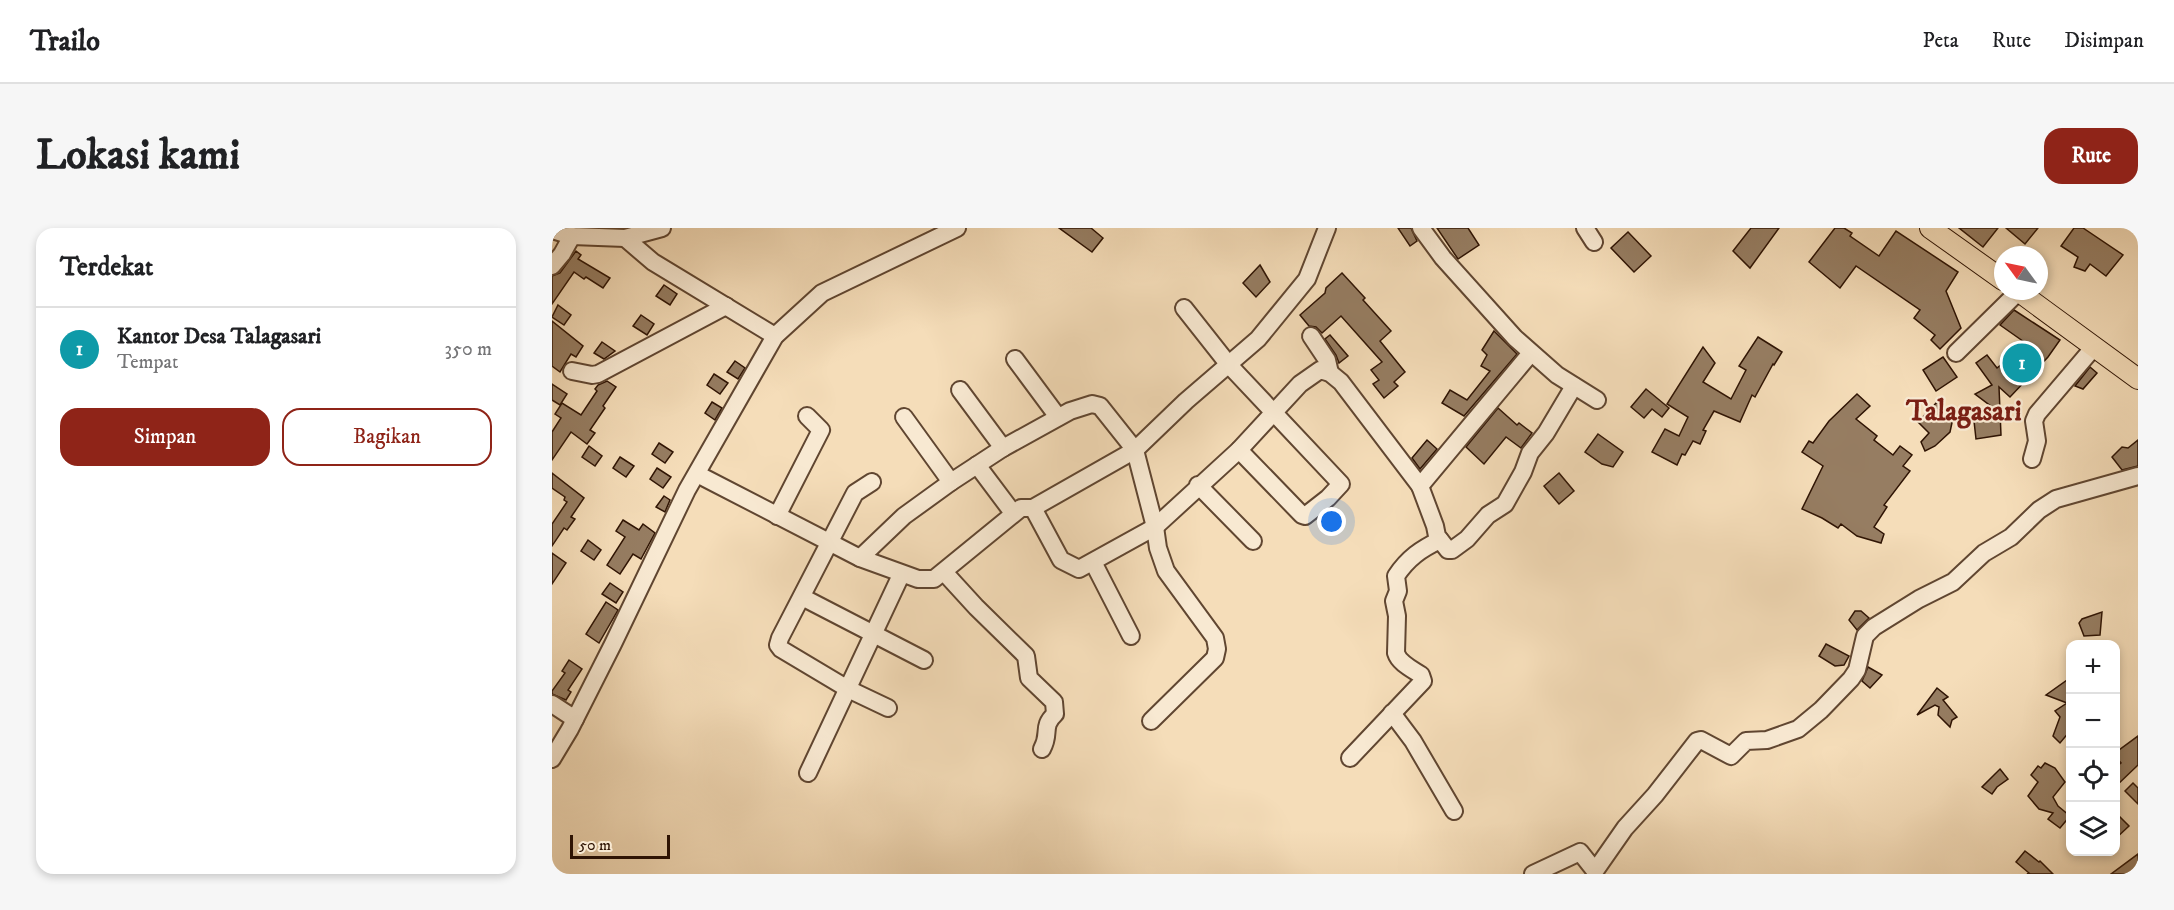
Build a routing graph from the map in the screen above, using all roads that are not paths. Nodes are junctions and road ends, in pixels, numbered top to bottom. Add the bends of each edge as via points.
1 (662, 228) edge
2 (957, 228) edge
3 (1327, 228) edge
4 (1421, 228) edge
5 (1930, 228) edge
6 (552, 231) edge
7 (572, 236) junction
8 (625, 238) junction
9 (552, 266) edge
10 (1994, 274) edge
11 (2010, 300) edge
12 (2031, 300) edge
13 (726, 306) junction
14 (1184, 308) dead end
15 (775, 336) junction
16 (1311, 336) dead end
17 (2094, 347) junction
18 (1531, 353) junction
19 (1956, 353) dead end
20 (1015, 360) dead end
21 (1230, 364) junction
22 (573, 371) dead end
23 (1330, 373) junction
24 (2138, 380) edge
25 (1574, 386) junction
26 (960, 390) dead end
27 (1597, 400) dead end
28 (1274, 412) junction
29 (807, 416) dead end
30 (904, 417) dead end
31 (1058, 417) junction
32 (1003, 448) junction
33 (1135, 450) junction
34 (1239, 450) junction
35 (2032, 459) dead end
36 (977, 465) junction
37 (697, 474) junction
38 (2138, 476) edge
39 (872, 482) dead end
40 (951, 482) junction
41 (1198, 485) junction
42 (1420, 486) junction
43 (1033, 508) junction
44 (1013, 513) junction
45 (777, 516) junction
46 (1155, 527) junction
47 (1437, 534) junction
48 (1253, 541) dead end
49 (830, 542) junction
50 (860, 558) junction
51 (1093, 562) junction
52 (944, 572) junction
53 (902, 574) junction
54 (802, 597) junction
55 (875, 633) junction
56 (1131, 636) dead end
57 (924, 660) dead end
58 (848, 689) junction
59 (552, 704) edge
60 (888, 708) dead end
61 (1392, 713) junction
62 (575, 718) junction
63 (1151, 721) dead end
64 (1042, 749) dead end
65 (552, 759) edge
66 (1350, 759) dead end
67 (808, 773) dead end
68 (1454, 811) dead end
69 (1533, 874) edge

1 - 8 street
2 - 15 street via 822,293
3 - 21 street via 1307,279 1258,339
4 - 18 street via 1502,326
5 - 10 main road
6 - 7 street
7 - 8 street
7 - 9 street
8 - 13 street via 653,262
11 - 19 street
12 - 17 main road
13 - 15 street
13 - 22 street via 598,374
14 - 21 street
15 - 37 street
16 - 23 street via 1328,360
17 - 24 main road
17 - 35 street via 2037,414
18 - 25 street
18 - 42 street
20 - 31 street
21 - 28 street
21 - 33 street
23 - 28 street via 1320,370 1300,384
23 - 42 street
25 - 27 street
25 - 47 street via 1530,453 1505,504 1452,550
26 - 32 street
28 - 34 street
28 - 34 street via 1336,477 1341,483 1339,487 1302,515
29 - 45 street via 821,430
30 - 40 street
31 - 32 street
31 - 33 street via 1092,404 1100,406
32 - 36 street
33 - 43 street
33 - 46 street
34 - 41 street
36 - 40 street
36 - 44 street
37 - 45 street
37 - 62 street
38 - 69 street via 2056,499 2011,537 1984,553 1953,582 1874,627 1865,636 1851,679 1798,729 1767,740 1746,741 1731,756 1697,741 1595,871 1580,852
39 - 49 street via 855,493
40 - 50 street via 904,516
41 - 46 street
41 - 48 street
42 - 47 street
43 - 44 street
43 - 51 street via 1061,561 1079,569
44 - 52 street
45 - 49 street
46 - 51 street
46 - 63 street via 1166,571 1215,638 1217,649 1215,658
47 - 61 street via 1396,576 1397,658 1423,679
49 - 50 street
49 - 54 street
50 - 53 street
51 - 56 street
52 - 53 street via 927,580
52 - 64 street via 1026,656 1029,678 1054,702 1055,714 1048,720 1048,736
53 - 55 street
54 - 55 street
54 - 58 street via 778,645
55 - 57 street
55 - 58 street
58 - 60 street
58 - 67 street
59 - 62 street
61 - 66 street
61 - 68 street
62 - 65 street

